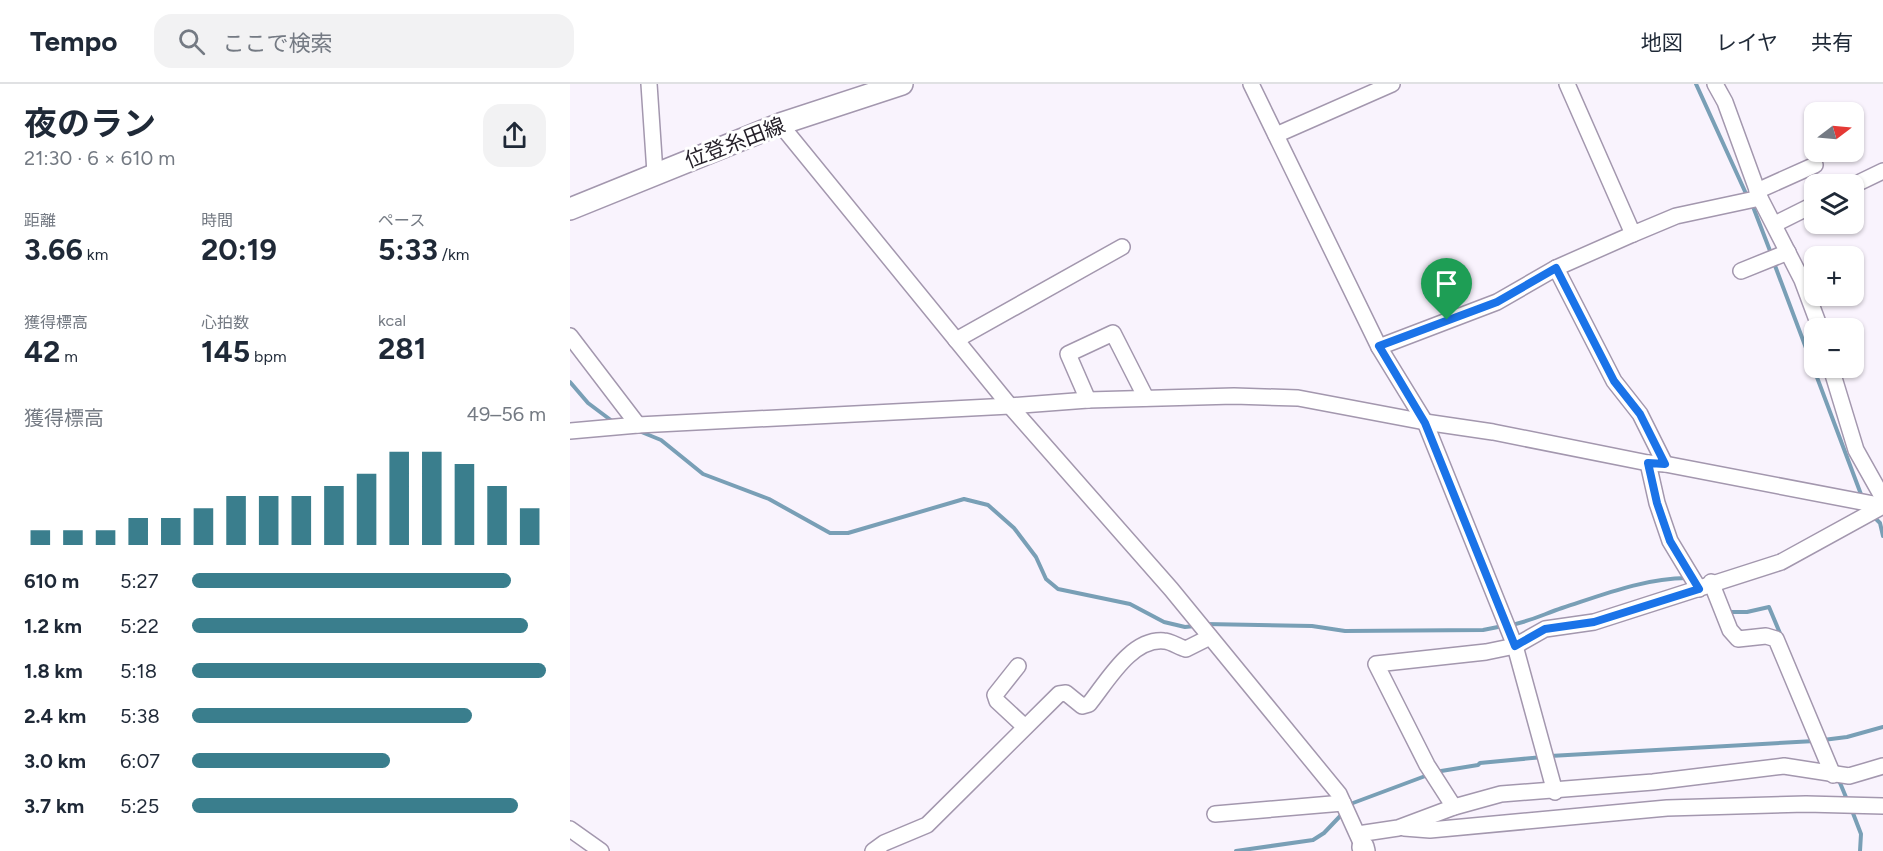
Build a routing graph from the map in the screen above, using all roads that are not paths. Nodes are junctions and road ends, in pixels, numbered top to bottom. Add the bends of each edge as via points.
1 (649, 84) edge
2 (902, 84) edge
3 (1251, 84) edge
4 (1392, 84) edge
5 (1567, 84) edge
6 (1715, 84) edge
7 (780, 124) junction
8 (1276, 135) junction
9 (1815, 165) dead end
10 (1883, 171) edge
11 (655, 173) junction
12 (1864, 180) edge
13 (1758, 195) junction
14 (570, 209) edge
15 (1804, 210) edge
16 (1775, 224) junction
17 (1633, 234) junction
18 (1122, 247) dead end
19 (1788, 252) junction
20 (1556, 268) junction
21 (1740, 271) dead end
22 (1816, 318) edge
23 (570, 336) edge
24 (956, 340) junction
25 (1379, 346) junction
26 (1834, 378) edge
27 (1146, 398) junction
28 (1088, 400) junction
29 (1010, 406) junction
30 (1425, 423) junction
31 (638, 425) junction
32 (570, 431) edge
33 (1648, 463) junction
34 (1665, 464) junction
35 (1883, 498) edge
36 (1883, 506) edge
37 (1705, 586) junction
38 (1210, 637) junction
39 (1515, 646) junction
40 (1018, 666) dead end
41 (1025, 727) junction
42 (1883, 766) edge
43 (1833, 775) junction
44 (1555, 792) junction
45 (1343, 803) junction
46 (1883, 806) edge
47 (1454, 807) junction
48 (1215, 814) dead end
49 (1398, 828) junction
50 (570, 829) edge
51 (1362, 844) edge
52 (601, 851) edge
53 (873, 851) edge

1 - 11 street
2 - 7 main road, 位登糸田線
3 - 8 street
4 - 8 street
5 - 17 street
6 - 13 street
7 - 11 main road, 位登糸田線
7 - 24 street
8 - 25 street
9 - 13 street
10 - 12 street
11 - 14 main road, 位登糸田線
13 - 16 street
13 - 17 street via 1676,216
15 - 16 street
16 - 19 street
17 - 20 street
18 - 24 street
19 - 21 street
19 - 22 street
20 - 25 street via 1497,302
20 - 34 street via 1614,381 1640,414
23 - 31 street
24 - 29 street
25 - 30 street
26 - 35 street via 1851,439
27 - 28 street
27 - 28 street via 1113,333 1068,354
27 - 30 street via 1298,398
28 - 29 street
29 - 31 street
29 - 38 street
30 - 33 street via 1493,432
30 - 39 street
31 - 32 street
33 - 34 street
33 - 37 street via 1670,541
34 - 36 street
36 - 37 street via 1781,562
37 - 39 street via 1594,622 1545,629
37 - 43 street via 1738,639 1776,639
38 - 41 street via 1186,650 1164,641 1148,643 1130,654 1089,704 1082,706 1066,693 1059,694
38 - 45 street
39 - 44 street
39 - 47 street via 1376,664 1427,765
40 - 41 street via 995,695
41 - 53 street via 927,825
42 - 43 street via 1849,776
43 - 44 street via 1784,766
44 - 47 street via 1501,794
45 - 48 street
45 - 51 street
46 - 49 street via 1667,808 1430,830
47 - 49 street
49 - 51 street
50 - 52 street

